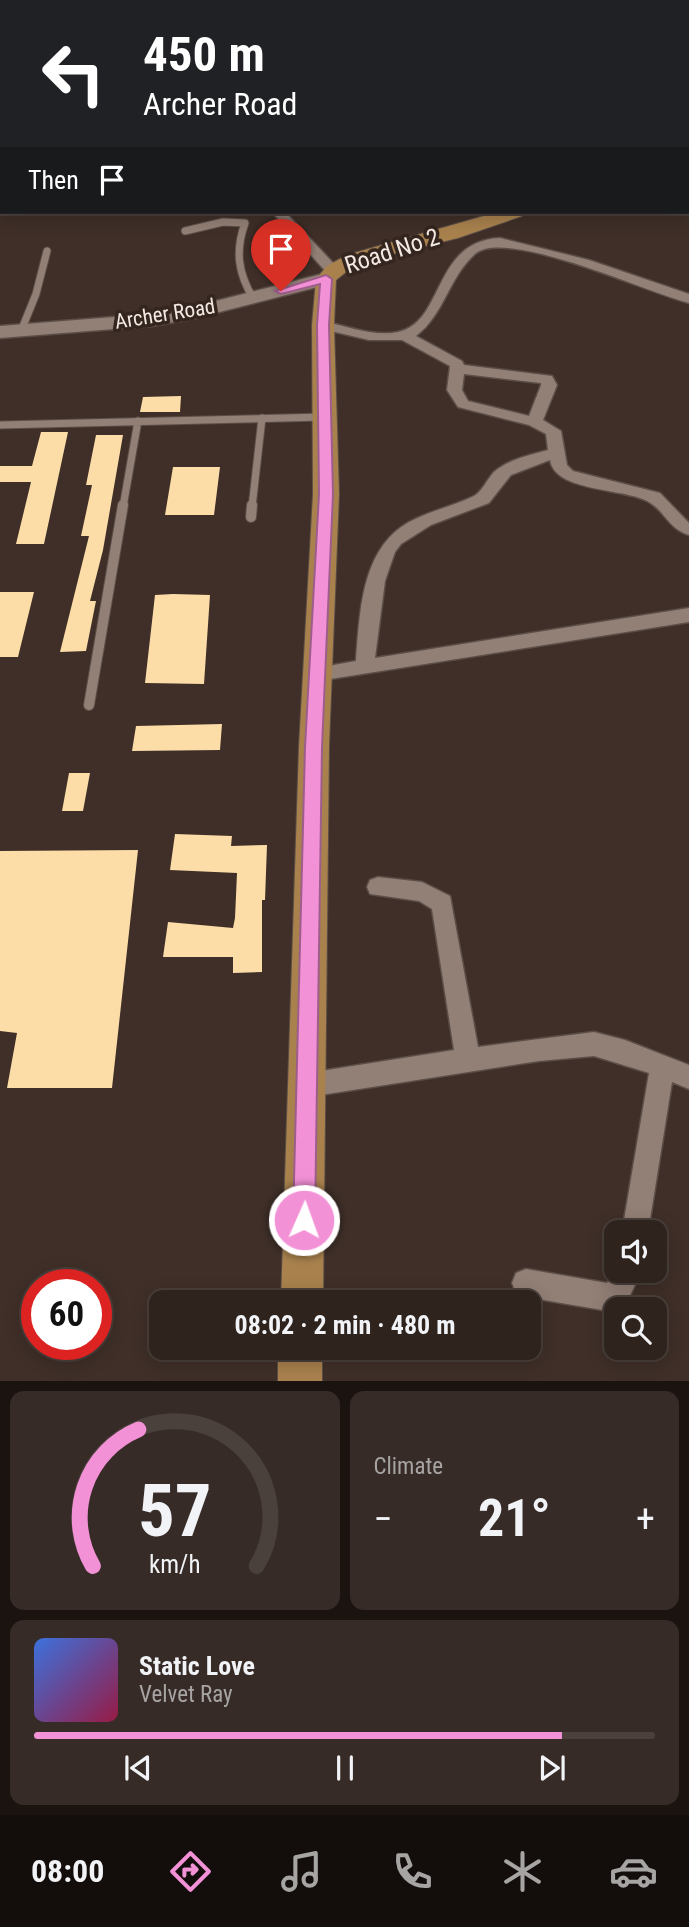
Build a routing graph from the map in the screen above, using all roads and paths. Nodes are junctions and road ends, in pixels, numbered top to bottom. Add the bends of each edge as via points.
1 (280, 214) edge
2 (509, 214) edge
3 (185, 231) dead end
4 (47, 251) dead end
5 (330, 275) junction
6 (253, 298) junction
7 (689, 299) edge
8 (323, 325) junction
9 (10, 331) edge
10 (405, 336) junction
11 (457, 369) junction
12 (325, 417) junction
13 (262, 418) junction
14 (138, 421) junction
15 (534, 422) junction
16 (0, 425) edge
17 (557, 453) junction
18 (251, 517) dead end
19 (689, 529) edge
20 (689, 615) edge
21 (365, 666) junction
22 (318, 674) junction
23 (89, 705) dead end
24 (378, 887) dead end
25 (468, 1060) junction
26 (662, 1067) junction
27 (689, 1077) edge
28 (307, 1085) junction
29 (637, 1220) edge
30 (526, 1283) dead end
31 (622, 1283) edge
32 (302, 1290) edge
33 (300, 1360) edge
34 (300, 1381) edge

1 - 5 street
2 - 5 main road, Road No 2 via 369,253
3 - 6 lane via 243,221 239,273
4 - 9 lane via 36,294
5 - 6 main road, Archer Road
5 - 8 main road, Road No 2
6 - 9 main road, Archer Road via 152,320
7 - 10 street via 548,252 495,241 474,248 462,259 423,322
8 - 10 street via 385,337
8 - 12 main road, Road No 2
10 - 11 street via 452,360
11 - 15 street via 455,397 463,404
11 - 15 street via 547,379 549,385
12 - 13 lane
12 - 22 main road, Road No 2
13 - 14 lane
13 - 18 lane
14 - 16 lane
14 - 23 lane
15 - 17 street via 553,431
17 - 19 street via 559,467 567,475 654,497
17 - 21 street via 508,468 483,499 454,508 392,542 376,584
20 - 21 street
21 - 22 street
22 - 28 main road, Road No 2
24 - 25 street via 422,892 442,903
25 - 26 street via 594,1044
25 - 28 street
26 - 27 street
26 - 29 street
28 - 32 main road, Road No 2
30 - 31 street via 614,1298
33 - 34 main road

